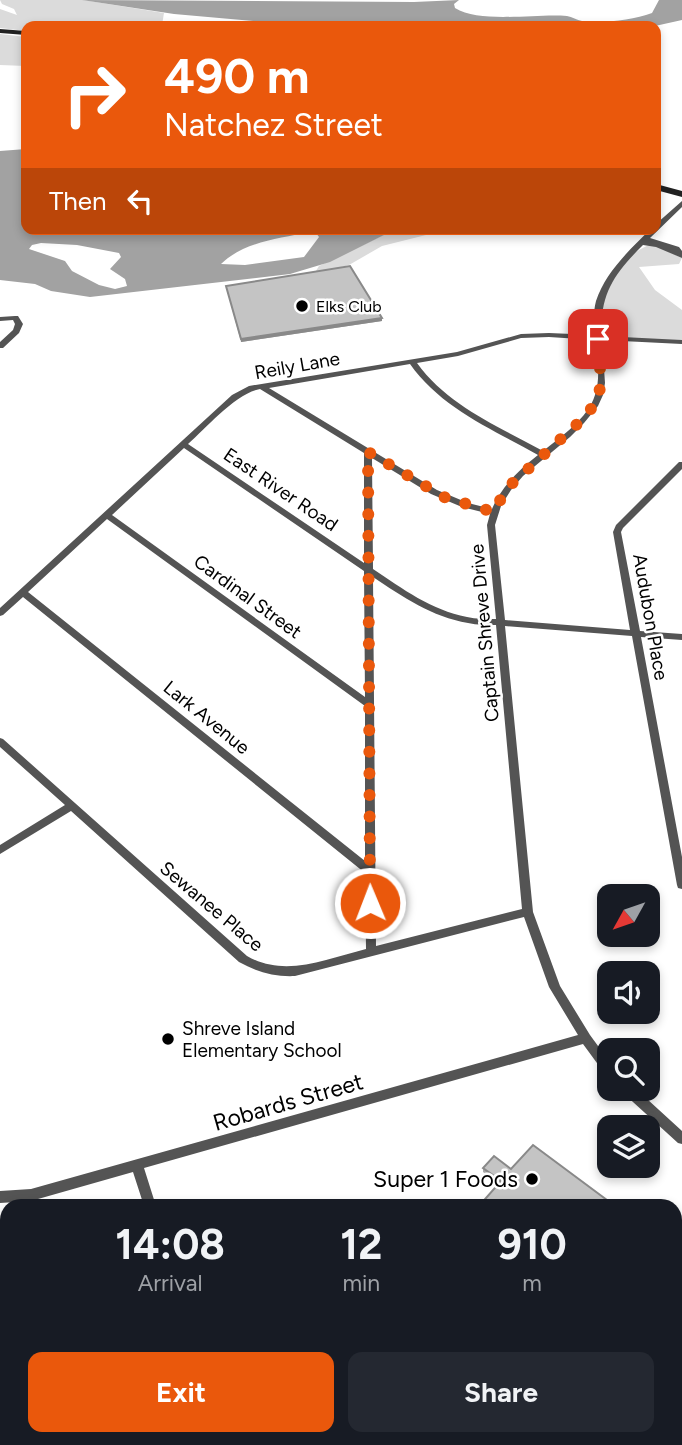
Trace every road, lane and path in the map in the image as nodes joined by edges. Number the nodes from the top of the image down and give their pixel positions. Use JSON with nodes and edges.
{"nodes":[{"id":1,"x":0,"y":31,"type":"edge"},
{"id":2,"x":21,"y":33,"type":"edge"},
{"id":3,"x":661,"y":188,"type":"edge"},
{"id":4,"x":682,"y":194,"type":"edge"},
{"id":5,"x":682,"y":204,"type":"edge"},
{"id":6,"x":661,"y":226,"type":"edge"},
{"id":7,"x":652,"y":235,"type":"edge"},
{"id":8,"x":646,"y":241,"type":"junction"},
{"id":9,"x":682,"y":255,"type":"edge"},
{"id":10,"x":0,"y":319,"type":"edge"},
{"id":11,"x":598,"y":339,"type":"junction"},
{"id":12,"x":4,"y":340,"type":"edge"},
{"id":13,"x":682,"y":342,"type":"edge"},
{"id":14,"x":0,"y":346,"type":"edge"},
{"id":15,"x":412,"y":362,"type":"junction"},
{"id":16,"x":261,"y":386,"type":"junction"},
{"id":17,"x":184,"y":445,"type":"junction"},
{"id":18,"x":368,"y":452,"type":"junction"},
{"id":19,"x":543,"y":454,"type":"junction"},
{"id":20,"x":682,"y":464,"type":"edge"},
{"id":21,"x":494,"y":512,"type":"junction"},
{"id":22,"x":107,"y":515,"type":"junction"},
{"id":23,"x":367,"y":567,"type":"junction"},
{"id":24,"x":23,"y":592,"type":"junction"},
{"id":25,"x":0,"y":613,"type":"edge"},
{"id":26,"x":501,"y":624,"type":"junction"},
{"id":27,"x":636,"y":634,"type":"junction"},
{"id":28,"x":682,"y":637,"type":"edge"},
{"id":29,"x":368,"y":704,"type":"junction"},
{"id":30,"x":0,"y":741,"type":"edge"},
{"id":31,"x":72,"y":805,"type":"junction"},
{"id":32,"x":0,"y":850,"type":"edge"},
{"id":33,"x":369,"y":870,"type":"junction"},
{"id":34,"x":682,"y":885,"type":"edge"},
{"id":35,"x":528,"y":912,"type":"junction"},
{"id":36,"x":371,"y":952,"type":"junction"},
{"id":37,"x":586,"y":1038,"type":"junction"},
{"id":38,"x":597,"y":1053,"type":"edge"},
{"id":39,"x":640,"y":1101,"type":"edge"},
{"id":40,"x":682,"y":1139,"type":"edge"},
{"id":41,"x":137,"y":1166,"type":"junction"},
{"id":42,"x":0,"y":1197,"type":"edge"},
{"id":43,"x":148,"y":1199,"type":"edge"}],
"edges":[{"from":1,"to":2,"type":"street"},
{"from":3,"to":4,"type":"street"},
{"from":5,"to":6,"type":"street"},
{"from":7,"to":8,"type":"street"},
{"from":8,"to":9,"type":"street"},
{"from":8,"to":11,"type":"street"},
{"from":10,"to":12,"type":"street"},
{"from":11,"to":13,"type":"street","name":"Reily Lane"},
{"from":11,"to":15,"type":"street","name":"Reily Lane"},
{"from":11,"to":19,"type":"street"},
{"from":12,"to":14,"type":"street"},
{"from":15,"to":16,"type":"street","name":"Reily Lane"},
{"from":15,"to":19,"type":"street"},
{"from":16,"to":17,"type":"street","name":"Reily Lane"},
{"from":16,"to":18,"type":"street"},
{"from":17,"to":22,"type":"street","name":"Reily Lane"},
{"from":17,"to":23,"type":"street","name":"East River Road"},
{"from":18,"to":21,"type":"street"},
{"from":18,"to":23,"type":"street"},
{"from":19,"to":21,"type":"street"},
{"from":20,"to":27,"type":"street","name":"Audubon Place"},
{"from":21,"to":26,"type":"street","name":"Captain Shreve Drive"},
{"from":22,"to":24,"type":"street","name":"Reily Lane"},
{"from":22,"to":29,"type":"street","name":"Cardinal Street"},
{"from":23,"to":26,"type":"street","name":"East River Road"},
{"from":23,"to":29,"type":"street"},
{"from":24,"to":25,"type":"street","name":"Reily Lane"},
{"from":24,"to":33,"type":"street","name":"Lark Avenue"},
{"from":26,"to":27,"type":"street","name":"East River Road"},
{"from":26,"to":35,"type":"street","name":"Captain Shreve Drive"},
{"from":27,"to":28,"type":"street","name":"East River Road"},
{"from":27,"to":34,"type":"street","name":"Audubon Place"},
{"from":29,"to":33,"type":"street"},
{"from":30,"to":31,"type":"street","name":"Sewanee Place"},
{"from":31,"to":32,"type":"street"},
{"from":31,"to":36,"type":"street","name":"Sewanee Place"},
{"from":33,"to":36,"type":"street"},
{"from":35,"to":36,"type":"street","name":"Sewanee Place"},
{"from":35,"to":37,"type":"street","name":"Captain Shreve Drive"},
{"from":37,"to":38,"type":"street","name":"Captain Shreve Drive"},
{"from":37,"to":41,"type":"street","name":"Robards Street"},
{"from":39,"to":40,"type":"street"},
{"from":41,"to":42,"type":"street","name":"Robards Street"},
{"from":41,"to":43,"type":"street"}]}
